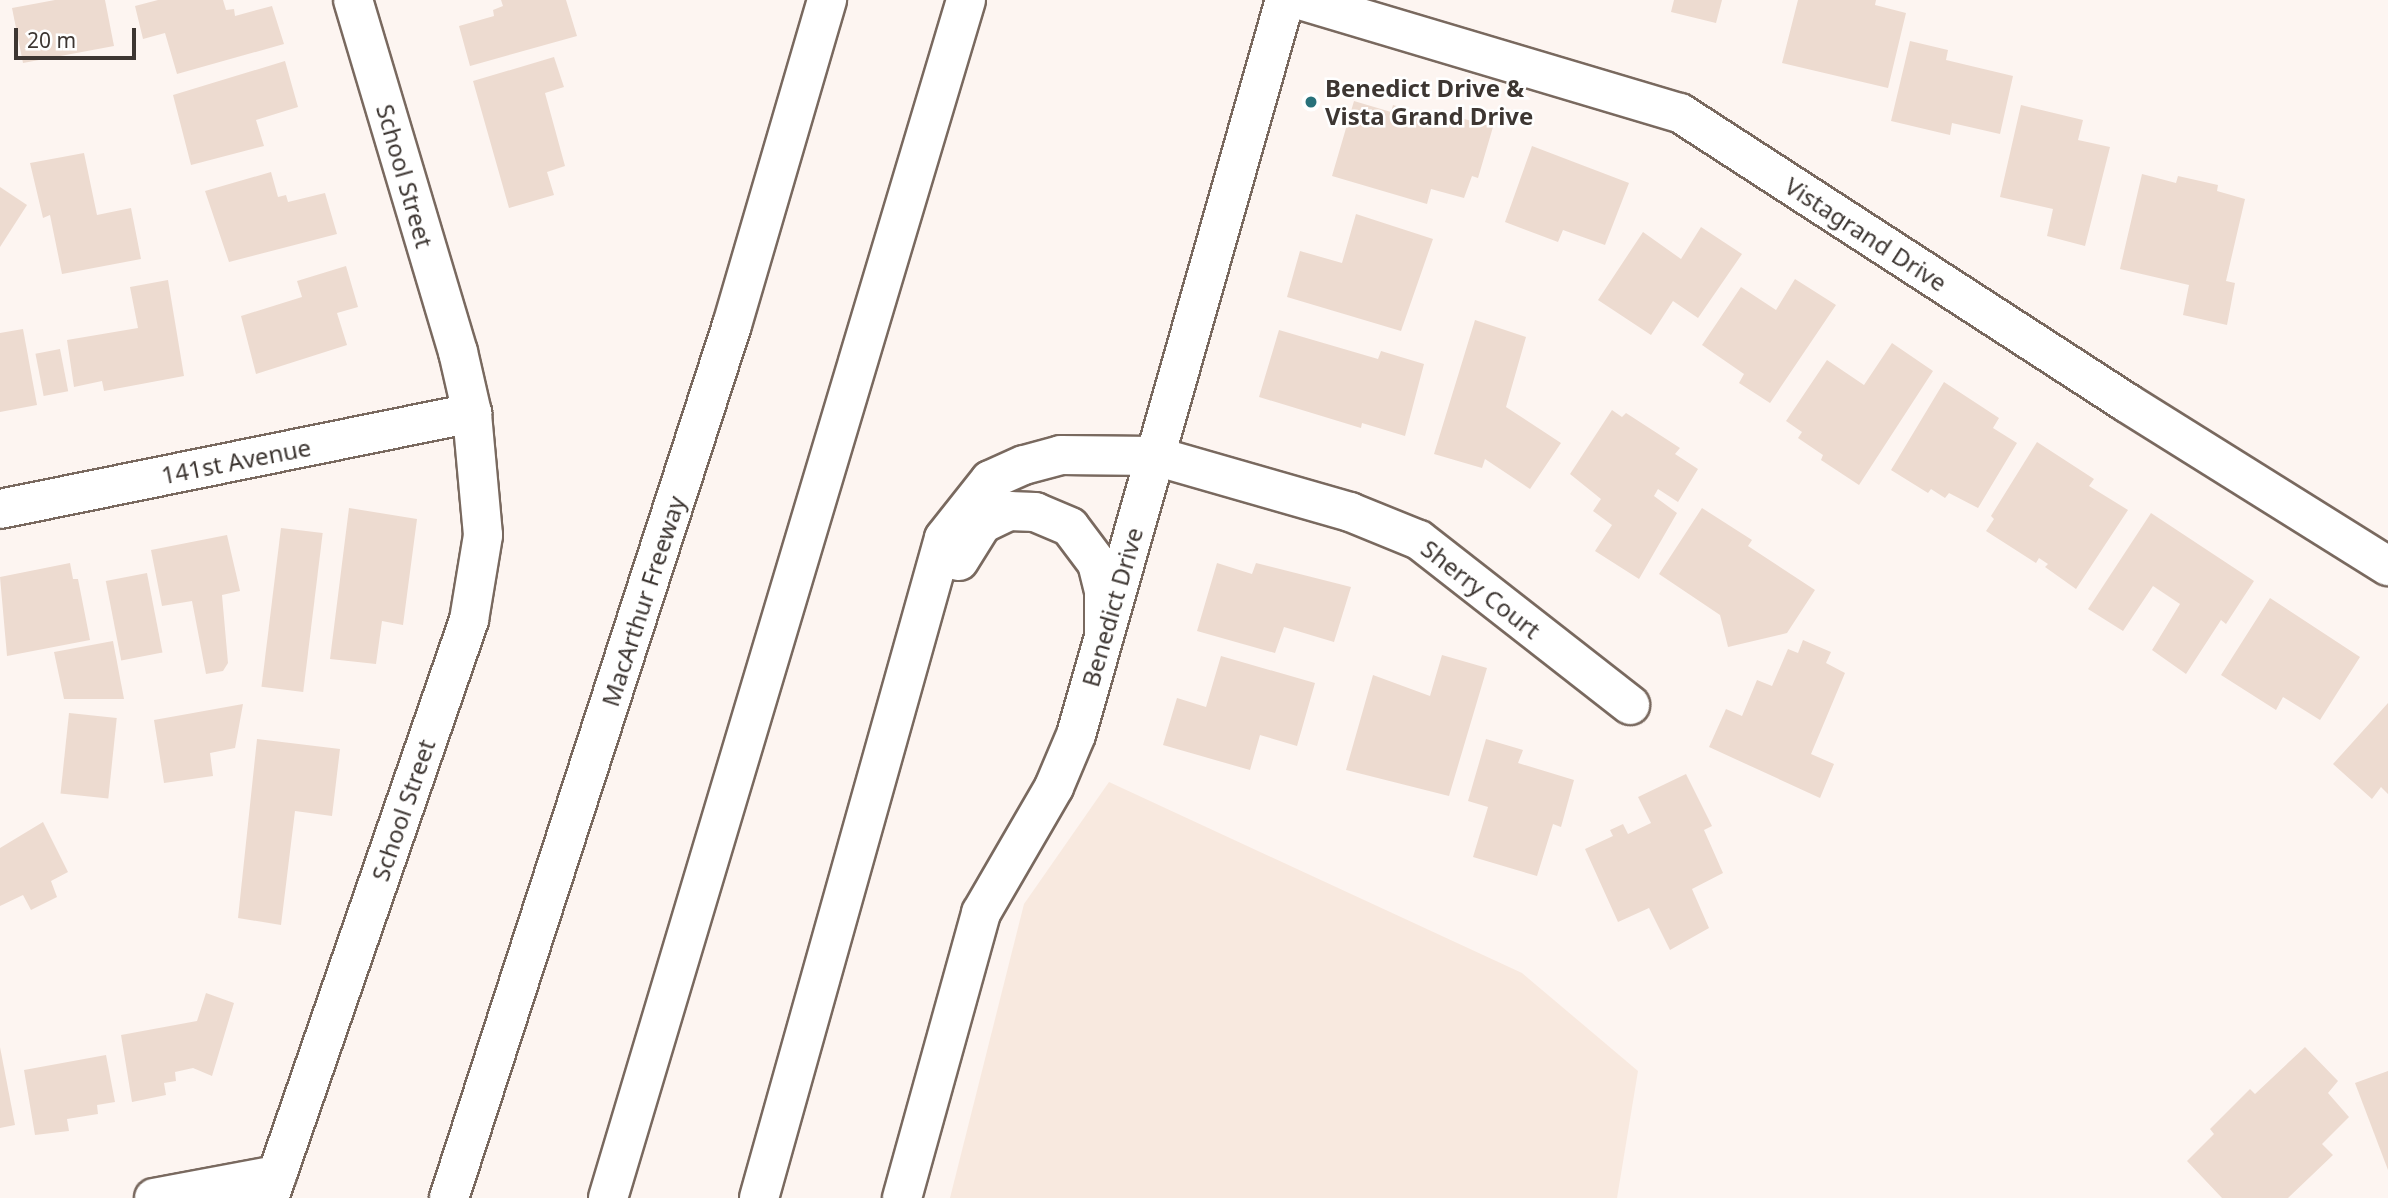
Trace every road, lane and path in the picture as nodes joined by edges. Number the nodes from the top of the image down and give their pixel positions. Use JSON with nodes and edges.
{"nodes":[{"id":1,"x":353,"y":0,"type":"edge"},
{"id":2,"x":827,"y":0,"type":"edge"},
{"id":3,"x":966,"y":0,"type":"edge"},
{"id":4,"x":1285,"y":0,"type":"edge"},
{"id":5,"x":1300,"y":0,"type":"edge"},
{"id":6,"x":472,"y":413,"type":"junction"},
{"id":7,"x":1155,"y":456,"type":"junction"},
{"id":8,"x":0,"y":509,"type":"edge"},
{"id":9,"x":2388,"y":566,"type":"edge"},
{"id":10,"x":1104,"y":636,"type":"junction"},
{"id":11,"x":1630,"y":705,"type":"dead end"},
{"id":12,"x":884,"y":760,"type":"junction"},
{"id":13,"x":273,"y":1186,"type":"edge"},
{"id":14,"x":154,"y":1198,"type":"edge"},
{"id":15,"x":449,"y":1198,"type":"edge"},
{"id":16,"x":608,"y":1198,"type":"edge"},
{"id":17,"x":759,"y":1198,"type":"edge"},
{"id":18,"x":902,"y":1198,"type":"edge"}],
"edges":[{"from":1,"to":6,"type":"main road","name":"School Street"},
{"from":2,"to":15,"type":"main road","name":"MacArthur Freeway"},
{"from":3,"to":16,"type":"main road"},
{"from":4,"to":7,"type":"main road","name":"Benedict Drive"},
{"from":5,"to":9,"type":"main road","name":"Vistagrand Drive"},
{"from":6,"to":8,"type":"main road","name":"141st Avenue"},
{"from":6,"to":13,"type":"main road","name":"School Street"},
{"from":7,"to":10,"type":"main road","name":"Benedict Drive"},
{"from":7,"to":11,"type":"main road","name":"Sherry Court"},
{"from":7,"to":12,"type":"main road","name":"Sherry Court"},
{"from":10,"to":12,"type":"main road"},
{"from":10,"to":18,"type":"main road","name":"Benedict Drive"},
{"from":12,"to":17,"type":"main road"},
{"from":13,"to":14,"type":"main road"}]}
